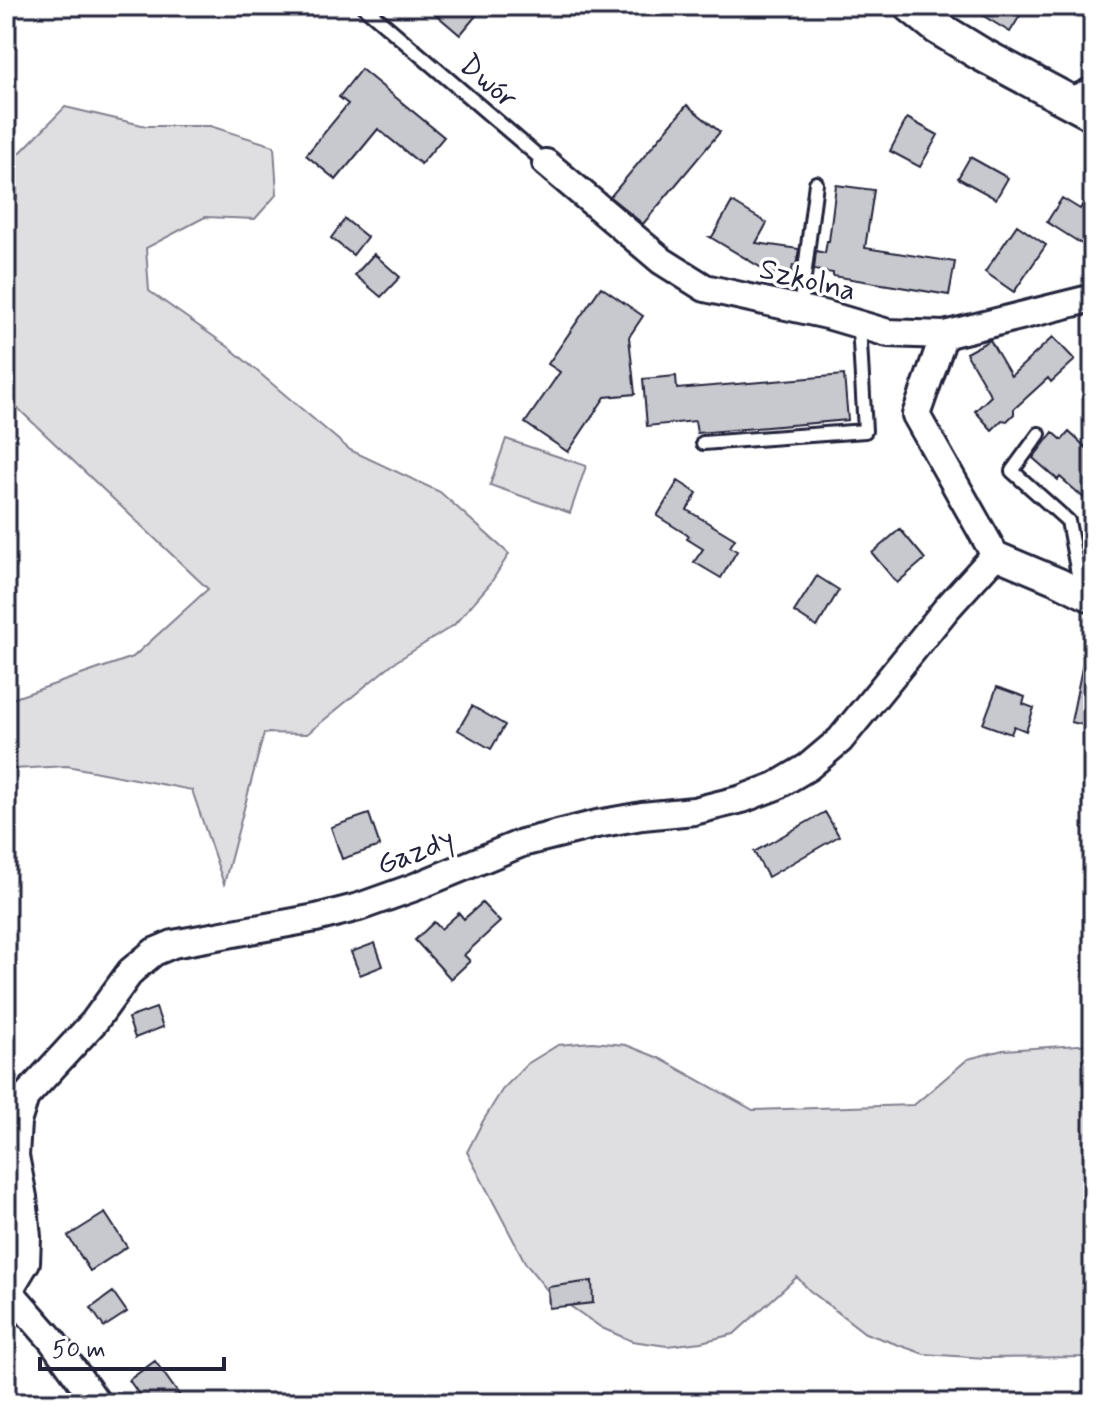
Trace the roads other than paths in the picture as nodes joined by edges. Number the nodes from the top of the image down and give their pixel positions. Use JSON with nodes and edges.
{"nodes":[{"id":1,"x":363,"y":6,"type":"edge"},
{"id":2,"x":911,"y":6,"type":"edge"},
{"id":3,"x":1085,"y":102,"type":"edge"},
{"id":4,"x":546,"y":163,"type":"joint"},
{"id":5,"x":816,"y":183,"type":"dead end"},
{"id":6,"x":1093,"y":298,"type":"edge"},
{"id":7,"x":800,"y":309,"type":"junction"},
{"id":8,"x":859,"y":324,"type":"junction"},
{"id":9,"x":944,"y":335,"type":"junction"},
{"id":10,"x":1039,"y":434,"type":"dead end"},
{"id":11,"x":703,"y":443,"type":"dead end"},
{"id":12,"x":995,"y":555,"type":"junction"},
{"id":13,"x":1087,"y":596,"type":"edge"},
{"id":14,"x":7,"y":1293,"type":"edge"},
{"id":15,"x":97,"y":1403,"type":"edge"}],
"edges":[{"from":1,"to":4,"type":"lane","name":"Dwór"},
{"from":2,"to":3,"type":"street"},
{"from":4,"to":7,"type":"street","name":"Szkolna"},
{"from":5,"to":7,"type":"lane"},
{"from":6,"to":9,"type":"street","name":"Szkolna"},
{"from":7,"to":8,"type":"street","name":"Szkolna"},
{"from":8,"to":9,"type":"street","name":"Szkolna"},
{"from":8,"to":11,"type":"lane"},
{"from":9,"to":12,"type":"street"},
{"from":10,"to":13,"type":"lane"},
{"from":12,"to":13,"type":"street"},
{"from":12,"to":14,"type":"street","name":"Gazdy"},
{"from":14,"to":15,"type":"street"}]}
